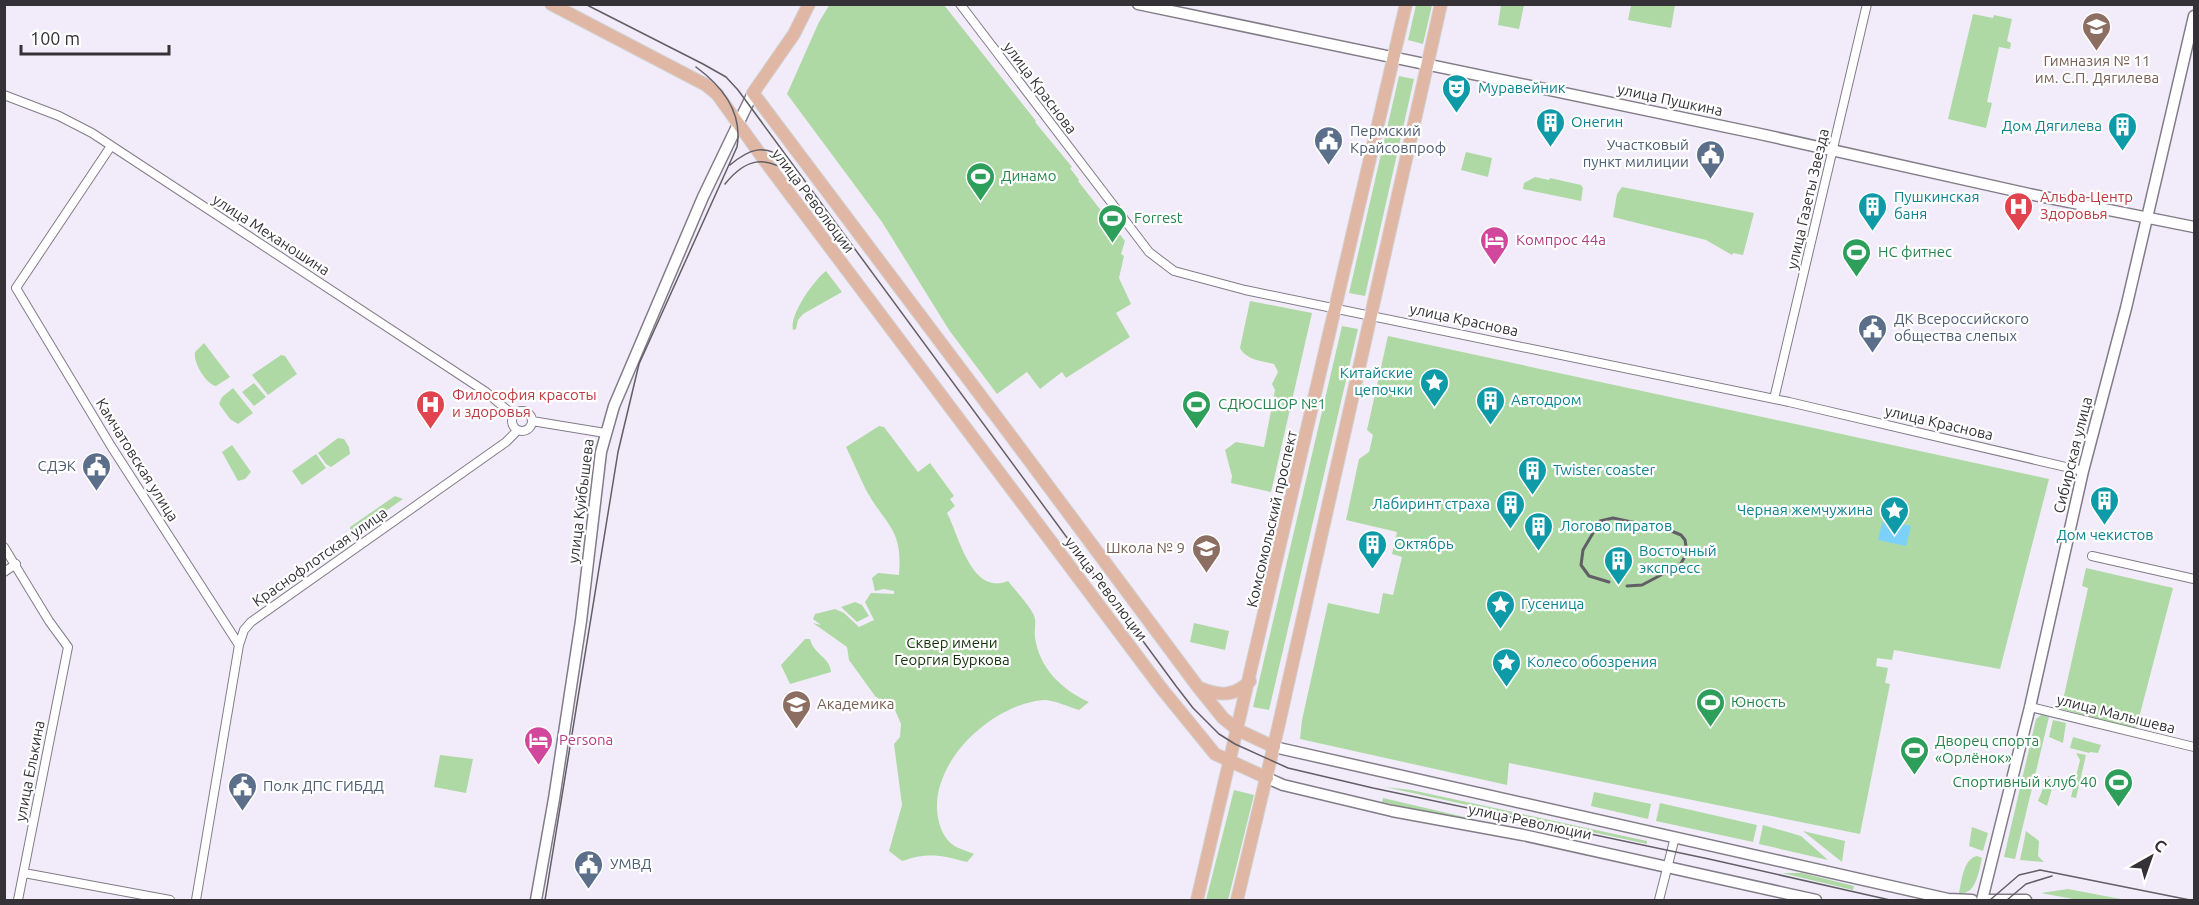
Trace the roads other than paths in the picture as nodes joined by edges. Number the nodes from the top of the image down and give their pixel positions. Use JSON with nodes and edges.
{"nodes":[{"id":1,"x":551,"y":4,"type":"edge"},
{"id":2,"x":808,"y":4,"type":"edge"},
{"id":3,"x":960,"y":4,"type":"edge"},
{"id":4,"x":1138,"y":4,"type":"edge"},
{"id":5,"x":1406,"y":4,"type":"edge"},
{"id":6,"x":1441,"y":4,"type":"edge"},
{"id":7,"x":1867,"y":4,"type":"edge"},
{"id":8,"x":2194,"y":16,"type":"edge"},
{"id":9,"x":1393,"y":57,"type":"junction"},
{"id":10,"x":1428,"y":65,"type":"junction"},
{"id":11,"x":753,"y":93,"type":"junction"},
{"id":12,"x":4,"y":95,"type":"edge"},
{"id":13,"x":737,"y":122,"type":"junction"},
{"id":14,"x":111,"y":146,"type":"junction"},
{"id":15,"x":1833,"y":150,"type":"junction"},
{"id":16,"x":2147,"y":218,"type":"junction"},
{"id":17,"x":2194,"y":227,"type":"edge"},
{"id":18,"x":1336,"y":307,"type":"junction"},
{"id":19,"x":1371,"y":314,"type":"junction"},
{"id":20,"x":1774,"y":399,"type":"junction"},
{"id":21,"x":513,"y":415,"type":"junction"},
{"id":22,"x":532,"y":421,"type":"junction"},
{"id":23,"x":517,"y":430,"type":"junction"},
{"id":24,"x":605,"y":433,"type":"junction"},
{"id":25,"x":2083,"y":471,"type":"junction"},
{"id":26,"x":4,"y":547,"type":"edge"},
{"id":27,"x":2092,"y":555,"type":"dead end"},
{"id":28,"x":16,"y":564,"type":"junction"},
{"id":29,"x":4,"y":572,"type":"edge"},
{"id":30,"x":2194,"y":579,"type":"edge"},
{"id":31,"x":239,"y":645,"type":"junction"},
{"id":32,"x":1250,"y":681,"type":"junction"},
{"id":33,"x":1198,"y":687,"type":"junction"},
{"id":34,"x":2030,"y":706,"type":"junction"},
{"id":35,"x":1238,"y":730,"type":"junction"},
{"id":36,"x":1274,"y":747,"type":"junction"},
{"id":37,"x":2194,"y":747,"type":"edge"},
{"id":38,"x":1231,"y":761,"type":"junction"},
{"id":39,"x":1267,"y":778,"type":"junction"},
{"id":40,"x":1675,"y":837,"type":"junction"},
{"id":41,"x":1667,"y":867,"type":"junction"},
{"id":42,"x":24,"y":873,"type":"junction"},
{"id":43,"x":18,"y":900,"type":"edge"},
{"id":44,"x":170,"y":900,"type":"edge"},
{"id":45,"x":196,"y":900,"type":"edge"},
{"id":46,"x":536,"y":900,"type":"edge"},
{"id":47,"x":1197,"y":900,"type":"edge"},
{"id":48,"x":1237,"y":900,"type":"edge"},
{"id":49,"x":1659,"y":900,"type":"edge"},
{"id":50,"x":1816,"y":900,"type":"edge"},
{"id":51,"x":1972,"y":900,"type":"edge"},
{"id":52,"x":1982,"y":900,"type":"edge"},
{"id":53,"x":1989,"y":900,"type":"edge"},
{"id":54,"x":2026,"y":900,"type":"edge"}],
"edges":[{"from":1,"to":13,"type":"main road","name":"улица Революции"},
{"from":2,"to":11,"type":"main road","name":"улица Куйбышева"},
{"from":3,"to":18,"type":"street","name":"улица Краснова"},
{"from":4,"to":9,"type":"main road","name":"улица Пушкина"},
{"from":5,"to":9,"type":"main road","name":"Комсомольский проспект"},
{"from":6,"to":10,"type":"main road"},
{"from":7,"to":15,"type":"street","name":"улица Газеты Звезда"},
{"from":8,"to":16,"type":"main road","name":"Сибирская улица"},
{"from":9,"to":10,"type":"main road","name":"улица Пушкина"},
{"from":9,"to":18,"type":"main road","name":"Комсомольский проспект"},
{"from":10,"to":15,"type":"main road","name":"улица Пушкина"},
{"from":10,"to":19,"type":"main road"},
{"from":11,"to":13,"type":"main road","name":"улица Куйбышева"},
{"from":11,"to":33,"type":"main road","name":"улица Революции"},
{"from":12,"to":14,"type":"street","name":"улица Механошина"},
{"from":13,"to":24,"type":"main road","name":"улица Куйбышева"},
{"from":13,"to":38,"type":"main road","name":"улица Революции"},
{"from":14,"to":21,"type":"street","name":"улица Механошина"},
{"from":14,"to":31,"type":"street","name":"Камчатовская улица"},
{"from":15,"to":16,"type":"main road","name":"улица Пушкина"},
{"from":15,"to":20,"type":"street","name":"улица Газеты Звезда"},
{"from":16,"to":17,"type":"main road","name":"улица Пушкина"},
{"from":16,"to":25,"type":"main road","name":"Сибирская улица"},
{"from":18,"to":19,"type":"street","name":"улица Краснова"},
{"from":18,"to":32,"type":"main road","name":"Комсомольский проспект"},
{"from":19,"to":20,"type":"street","name":"улица Краснова"},
{"from":19,"to":36,"type":"main road"},
{"from":20,"to":25,"type":"street","name":"улица Краснова"},
{"from":21,"to":22,"type":"street","name":"улица Механошина"},
{"from":21,"to":23,"type":"street"},
{"from":22,"to":23,"type":"street"},
{"from":22,"to":24,"type":"street","name":"улица Механошина"},
{"from":23,"to":31,"type":"street","name":"Краснофлотская улица"},
{"from":24,"to":46,"type":"main road","name":"улица Куйбышева"},
{"from":25,"to":34,"type":"main road","name":"Сибирская улица"},
{"from":26,"to":28,"type":"street"},
{"from":27,"to":30,"type":"street"},
{"from":28,"to":29,"type":"street"},
{"from":28,"to":42,"type":"street","name":"улица Елькина"},
{"from":31,"to":45,"type":"street","name":"Краснофлотская улица"},
{"from":32,"to":33,"type":"main road"},
{"from":32,"to":35,"type":"main road","name":"Комсомольский проспект"},
{"from":33,"to":35,"type":"main road","name":"улица Революции"},
{"from":34,"to":37,"type":"street","name":"улица Малышева"},
{"from":34,"to":52,"type":"main road","name":"Сибирская улица"},
{"from":35,"to":36,"type":"main road","name":"улица Революции"},
{"from":35,"to":38,"type":"main road","name":"Комсомольский проспект"},
{"from":36,"to":39,"type":"main road"},
{"from":36,"to":40,"type":"main road","name":"улица Революции"},
{"from":38,"to":39,"type":"main road","name":"улица Революции"},
{"from":38,"to":47,"type":"main road","name":"Комсомольский проспект"},
{"from":39,"to":41,"type":"main road","name":"улица Революции"},
{"from":39,"to":48,"type":"main road"},
{"from":40,"to":41,"type":"street"},
{"from":40,"to":51,"type":"main road","name":"улица Революции"},
{"from":41,"to":49,"type":"street"},
{"from":41,"to":50,"type":"main road","name":"улица Революции"},
{"from":42,"to":43,"type":"street","name":"улица Елькина"},
{"from":42,"to":44,"type":"street"},
{"from":53,"to":54,"type":"main road"}]}
